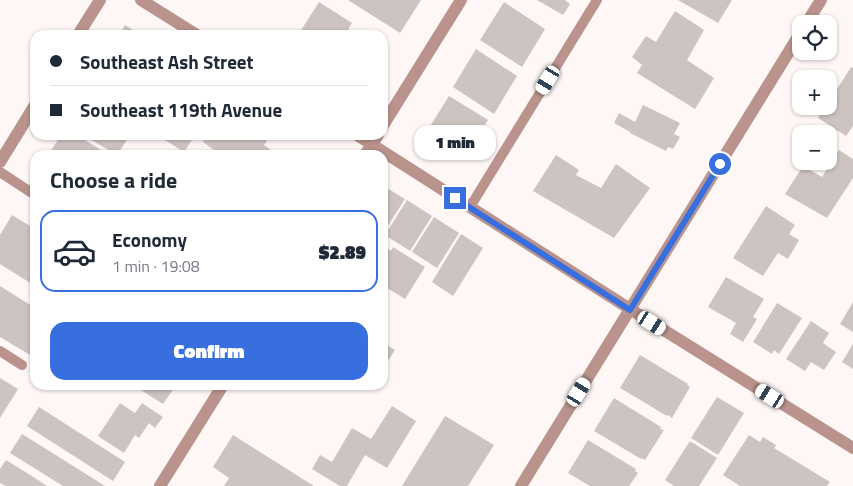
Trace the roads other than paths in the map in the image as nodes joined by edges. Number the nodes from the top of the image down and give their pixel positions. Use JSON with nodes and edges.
{"nodes":[{"id":1,"x":100,"y":0,"type":"edge"},
{"id":2,"x":142,"y":0,"type":"edge"},
{"id":3,"x":461,"y":0,"type":"edge"},
{"id":4,"x":597,"y":0,"type":"edge"},
{"id":5,"x":821,"y":0,"type":"edge"},
{"id":6,"x":812,"y":15,"type":"edge"},
{"id":7,"x":81,"y":30,"type":"edge"},
{"id":8,"x":189,"y":30,"type":"edge"},
{"id":9,"x":792,"y":47,"type":"edge"},
{"id":10,"x":30,"y":113,"type":"edge"},
{"id":11,"x":388,"y":117,"type":"edge"},
{"id":12,"x":388,"y":156,"type":"edge"},
{"id":13,"x":0,"y":162,"type":"edge"},
{"id":14,"x":0,"y":172,"type":"edge"},
{"id":15,"x":30,"y":192,"type":"edge"},
{"id":16,"x":470,"y":207,"type":"junction"},
{"id":17,"x":630,"y":310,"type":"junction"},
{"id":18,"x":0,"y":351,"type":"edge"},
{"id":19,"x":22,"y":365,"type":"dead end"},
{"id":20,"x":220,"y":390,"type":"edge"},
{"id":21,"x":853,"y":448,"type":"edge"},
{"id":22,"x":160,"y":486,"type":"edge"},
{"id":23,"x":521,"y":486,"type":"edge"}],
"edges":[{"from":1,"to":7,"type":"street"},
{"from":2,"to":8,"type":"street"},
{"from":3,"to":11,"type":"street"},
{"from":4,"to":16,"type":"lane"},
{"from":5,"to":6,"type":"street"},
{"from":9,"to":17,"type":"street"},
{"from":10,"to":13,"type":"street"},
{"from":12,"to":16,"type":"street"},
{"from":14,"to":15,"type":"lane"},
{"from":16,"to":17,"type":"street"},
{"from":17,"to":21,"type":"street"},
{"from":17,"to":23,"type":"street"},
{"from":18,"to":19,"type":"lane"},
{"from":20,"to":22,"type":"street"}]}
